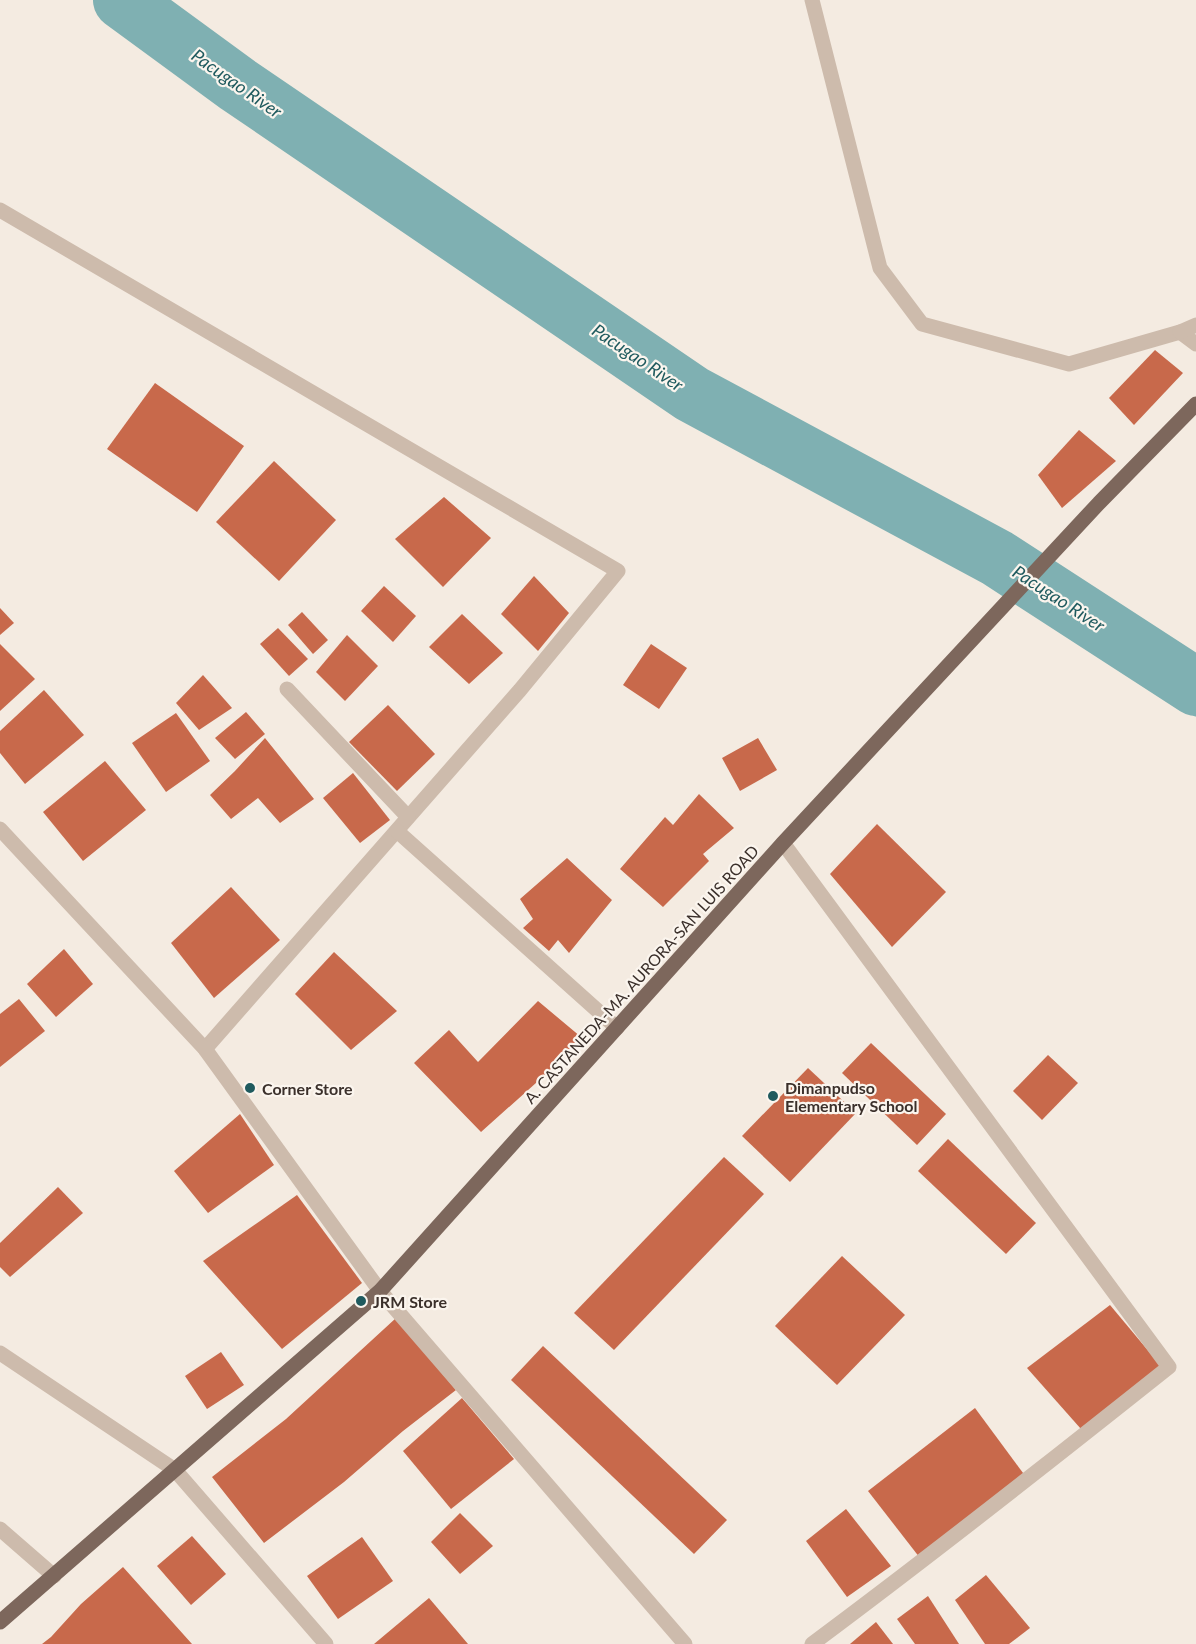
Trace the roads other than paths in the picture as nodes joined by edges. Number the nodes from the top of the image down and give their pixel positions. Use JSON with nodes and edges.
{"nodes":[{"id":1,"x":812,"y":0,"type":"edge"},
{"id":2,"x":0,"y":210,"type":"edge"},
{"id":3,"x":1196,"y":325,"type":"edge"},
{"id":4,"x":1180,"y":332,"type":"junction"},
{"id":5,"x":1196,"y":344,"type":"edge"},
{"id":6,"x":1196,"y":404,"type":"edge"},
{"id":7,"x":287,"y":689,"type":"dead end"},
{"id":8,"x":408,"y":817,"type":"junction"},
{"id":9,"x":0,"y":829,"type":"edge"},
{"id":10,"x":397,"y":831,"type":"junction"},
{"id":11,"x":783,"y":843,"type":"junction"},
{"id":12,"x":617,"y":1028,"type":"junction"},
{"id":13,"x":205,"y":1049,"type":"junction"},
{"id":14,"x":380,"y":1291,"type":"junction"},
{"id":15,"x":0,"y":1353,"type":"edge"},
{"id":16,"x":175,"y":1470,"type":"junction"},
{"id":17,"x":0,"y":1529,"type":"edge"},
{"id":18,"x":54,"y":1576,"type":"junction"},
{"id":19,"x":0,"y":1622,"type":"edge"},
{"id":20,"x":326,"y":1644,"type":"edge"},
{"id":21,"x":685,"y":1644,"type":"edge"},
{"id":22,"x":812,"y":1644,"type":"edge"}],
"edges":[{"from":1,"to":4,"type":"street"},
{"from":2,"to":8,"type":"street"},
{"from":3,"to":4,"type":"street"},
{"from":4,"to":5,"type":"street"},
{"from":6,"to":11,"type":"main road","name":"A. CASTANEDA-MA. AURORA-SAN LUIS ROAD"},
{"from":7,"to":8,"type":"street"},
{"from":8,"to":10,"type":"street"},
{"from":9,"to":13,"type":"street"},
{"from":10,"to":12,"type":"street"},
{"from":10,"to":13,"type":"street"},
{"from":11,"to":12,"type":"main road","name":"A. CASTANEDA-MA. AURORA-SAN LUIS ROAD"},
{"from":11,"to":22,"type":"street"},
{"from":12,"to":14,"type":"main road","name":"A. CASTANEDA-MA. AURORA-SAN LUIS ROAD"},
{"from":13,"to":14,"type":"street"},
{"from":14,"to":16,"type":"main road","name":"A. CASTANEDA-MA. AURORA-SAN LUIS ROAD"},
{"from":14,"to":21,"type":"street"},
{"from":15,"to":16,"type":"street"},
{"from":16,"to":18,"type":"main road","name":"A. CASTANEDA-MA. AURORA-SAN LUIS ROAD"},
{"from":16,"to":20,"type":"street"},
{"from":17,"to":18,"type":"street"},
{"from":18,"to":19,"type":"main road","name":"A. CASTANEDA-MA. AURORA-SAN LUIS ROAD"}]}
